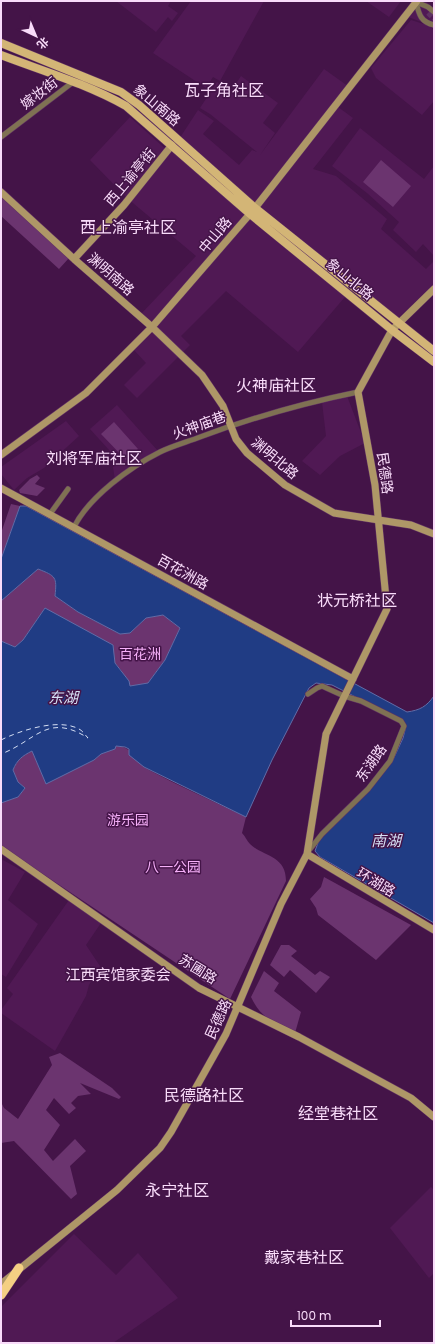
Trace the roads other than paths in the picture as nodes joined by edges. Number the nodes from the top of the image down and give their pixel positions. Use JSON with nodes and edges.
{"nodes":[{"id":1,"x":416,"y":2,"type":"edge"},
{"id":2,"x":434,"y":12,"type":"tunnel mouth"},
{"id":3,"x":434,"y":25,"type":"edge"},
{"id":4,"x":1,"y":43,"type":"edge"},
{"id":5,"x":1,"y":55,"type":"edge"},
{"id":6,"x":73,"y":82,"type":"junction"},
{"id":7,"x":1,"y":137,"type":"edge"},
{"id":8,"x":172,"y":145,"type":"junction"},
{"id":9,"x":1,"y":192,"type":"edge"},
{"id":10,"x":252,"y":211,"type":"junction"},
{"id":11,"x":74,"y":259,"type":"junction"},
{"id":12,"x":434,"y":289,"type":"edge"},
{"id":13,"x":398,"y":323,"type":"junction"},
{"id":14,"x":152,"y":327,"type":"junction"},
{"id":15,"x":392,"y":330,"type":"junction"},
{"id":16,"x":434,"y":351,"type":"edge"},
{"id":17,"x":434,"y":362,"type":"edge"},
{"id":18,"x":358,"y":392,"type":"junction"},
{"id":19,"x":232,"y":425,"type":"junction"},
{"id":20,"x":1,"y":455,"type":"edge"},
{"id":21,"x":1,"y":488,"type":"edge"},
{"id":22,"x":68,"y":489,"type":"dead end"},
{"id":23,"x":50,"y":514,"type":"junction"},
{"id":24,"x":377,"y":520,"type":"junction"},
{"id":25,"x":74,"y":527,"type":"junction"},
{"id":26,"x":434,"y":534,"type":"edge"},
{"id":27,"x":353,"y":679,"type":"junction"},
{"id":28,"x":308,"y":694,"type":"dead end"},
{"id":29,"x":344,"y":696,"type":"junction"},
{"id":30,"x":1,"y":849,"type":"edge"},
{"id":31,"x":307,"y":854,"type":"junction"},
{"id":32,"x":434,"y":930,"type":"edge"},
{"id":33,"x":239,"y":1006,"type":"junction"},
{"id":34,"x":434,"y":1117,"type":"edge"},
{"id":35,"x":20,"y":1268,"type":"junction"},
{"id":36,"x":1,"y":1284,"type":"edge"},
{"id":37,"x":1,"y":1295,"type":"edge"}],
"edges":[{"from":1,"to":2,"type":"street"},
{"from":1,"to":3,"type":"street"},
{"from":1,"to":10,"type":"main road","name":"中山路"},
{"from":4,"to":10,"type":"main road","name":"象山南路"},
{"from":5,"to":6,"type":"main road","name":"象山南路"},
{"from":6,"to":7,"type":"street","name":"嫁妆街"},
{"from":6,"to":8,"type":"main road","name":"象山南路"},
{"from":8,"to":10,"type":"main road","name":"象山南路"},
{"from":8,"to":11,"type":"main road","name":"西上谕亭街"},
{"from":9,"to":11,"type":"main road","name":"渊明南路"},
{"from":10,"to":13,"type":"main road","name":"象山北路"},
{"from":10,"to":14,"type":"main road","name":"中山路"},
{"from":10,"to":15,"type":"main road","name":"象山北路"},
{"from":11,"to":14,"type":"main road","name":"渊明南路"},
{"from":12,"to":13,"type":"main road"},
{"from":13,"to":15,"type":"main road"},
{"from":13,"to":16,"type":"main road","name":"象山北路"},
{"from":14,"to":19,"type":"main road","name":"渊明北路"},
{"from":14,"to":20,"type":"main road","name":"中山路"},
{"from":15,"to":17,"type":"main road","name":"象山北路"},
{"from":15,"to":18,"type":"main road"},
{"from":18,"to":19,"type":"street","name":"火神庙巷"},
{"from":18,"to":24,"type":"main road","name":"民德路"},
{"from":19,"to":24,"type":"main road","name":"渊明北路"},
{"from":19,"to":25,"type":"street","name":"火神庙巷"},
{"from":21,"to":23,"type":"main road","name":"百花洲路"},
{"from":22,"to":23,"type":"street"},
{"from":23,"to":25,"type":"main road","name":"百花洲路"},
{"from":24,"to":26,"type":"main road","name":"渊明北路"},
{"from":24,"to":27,"type":"main road","name":"民德路"},
{"from":25,"to":27,"type":"main road","name":"百花洲路"},
{"from":27,"to":29,"type":"main road","name":"民德路"},
{"from":28,"to":29,"type":"street","name":"东湖路"},
{"from":29,"to":31,"type":"main road","name":"民德路"},
{"from":29,"to":31,"type":"street","name":"东湖路"},
{"from":30,"to":33,"type":"main road","name":"苏圃路"},
{"from":31,"to":32,"type":"main road","name":"环湖路"},
{"from":31,"to":33,"type":"main road","name":"民德路"},
{"from":33,"to":34,"type":"main road","name":"苏圃路"},
{"from":33,"to":35,"type":"main road","name":"民德路"},
{"from":35,"to":36,"type":"main road","name":"民德路"},
{"from":35,"to":37,"type":"highway"}]}
